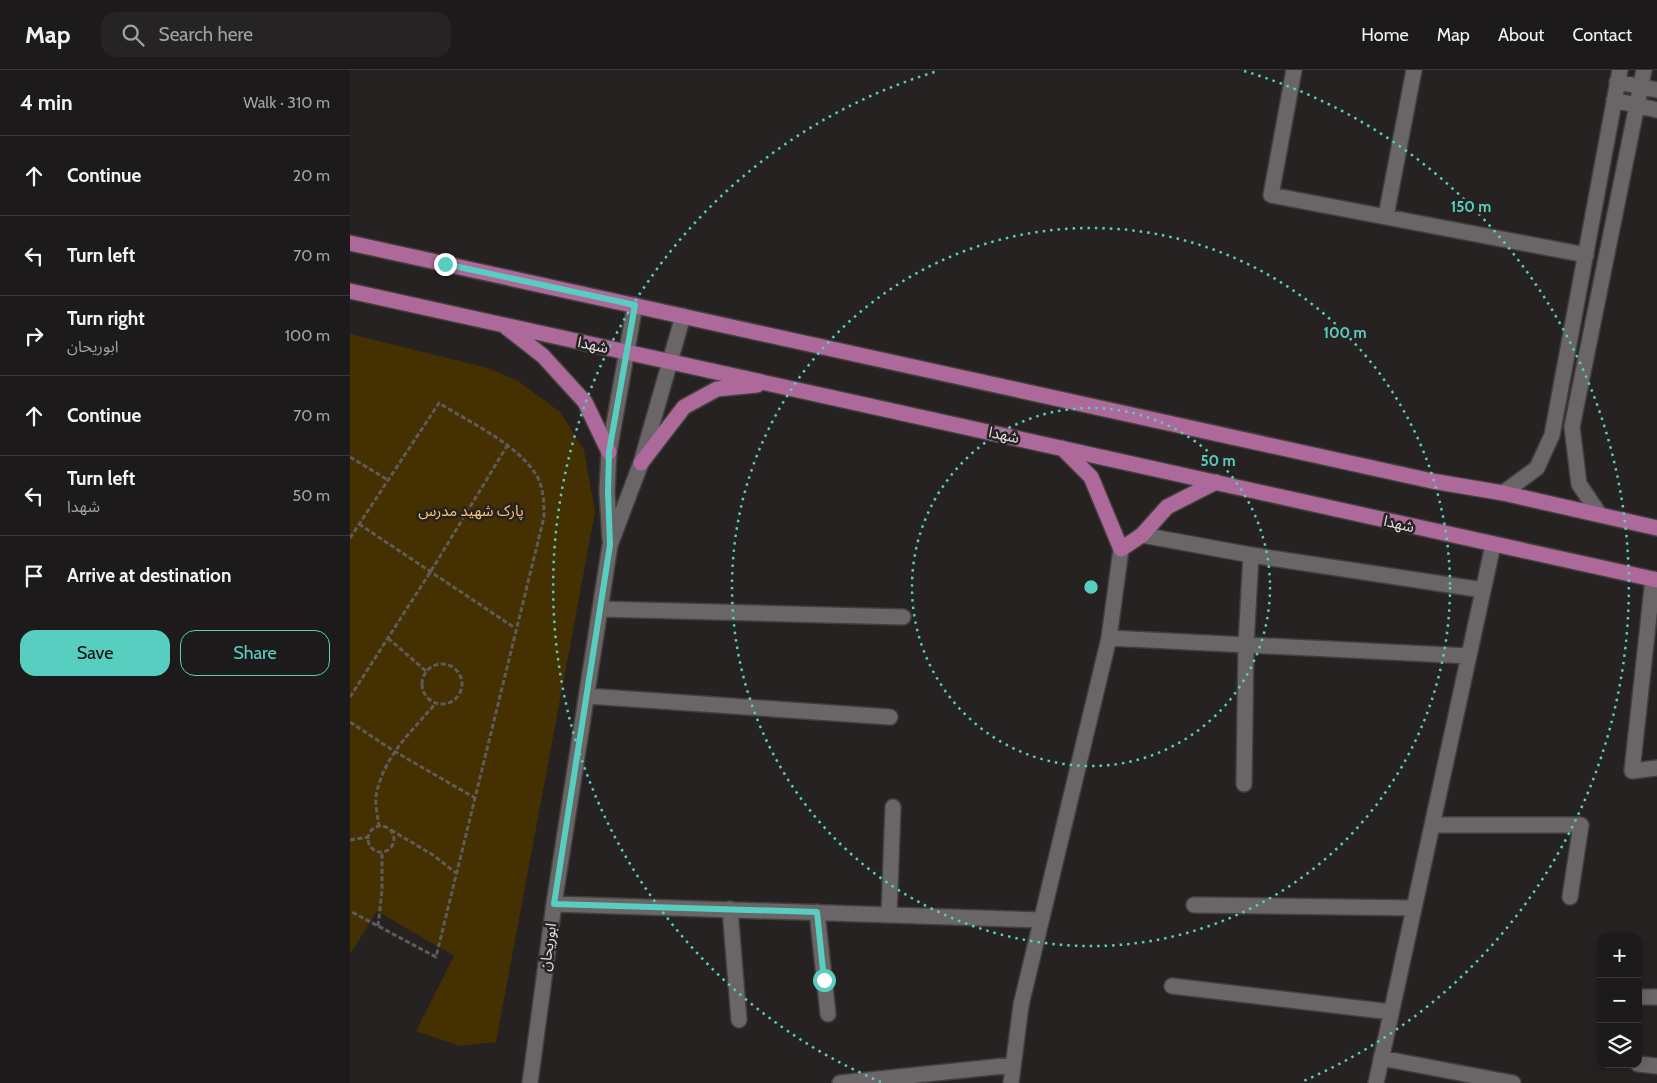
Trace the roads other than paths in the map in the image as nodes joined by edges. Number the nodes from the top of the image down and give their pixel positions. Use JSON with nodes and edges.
{"nodes":[{"id":1,"x":1294,"y":70,"type":"edge"},
{"id":2,"x":1414,"y":70,"type":"edge"},
{"id":3,"x":1644,"y":70,"type":"edge"},
{"id":4,"x":1619,"y":76,"type":"edge"},
{"id":5,"x":1641,"y":86,"type":"junction"},
{"id":6,"x":1657,"y":90,"type":"edge"},
{"id":7,"x":1614,"y":100,"type":"junction"},
{"id":8,"x":1637,"y":106,"type":"junction"},
{"id":9,"x":1657,"y":110,"type":"edge"},
{"id":10,"x":1386,"y":216,"type":"junction"},
{"id":11,"x":350,"y":243,"type":"edge"},
{"id":12,"x":1586,"y":255,"type":"junction"},
{"id":13,"x":1581,"y":279,"type":"junction"},
{"id":14,"x":1601,"y":282,"type":"junction"},
{"id":15,"x":350,"y":291,"type":"edge"},
{"id":16,"x":635,"y":305,"type":"junction"},
{"id":17,"x":683,"y":316,"type":"junction"},
{"id":18,"x":503,"y":325,"type":"junction"},
{"id":19,"x":628,"y":352,"type":"junction"},
{"id":20,"x":671,"y":362,"type":"junction"},
{"id":21,"x":771,"y":384,"type":"junction"},
{"id":22,"x":1062,"y":448,"type":"junction"},
{"id":23,"x":609,"y":452,"type":"junction"},
{"id":24,"x":641,"y":463,"type":"junction"},
{"id":25,"x":1216,"y":482,"type":"junction"},
{"id":26,"x":1503,"y":493,"type":"junction"},
{"id":27,"x":1600,"y":515,"type":"junction"},
{"id":28,"x":1657,"y":528,"type":"edge"},
{"id":29,"x":1142,"y":534,"type":"junction"},
{"id":30,"x":610,"y":545,"type":"junction"},
{"id":31,"x":1493,"y":545,"type":"junction"},
{"id":32,"x":1121,"y":549,"type":"junction"},
{"id":33,"x":1251,"y":555,"type":"junction"},
{"id":34,"x":1655,"y":579,"type":"edge"},
{"id":35,"x":1483,"y":590,"type":"junction"},
{"id":36,"x":600,"y":610,"type":"junction"},
{"id":37,"x":903,"y":616,"type":"dead end"},
{"id":38,"x":1108,"y":638,"type":"junction"},
{"id":39,"x":1246,"y":645,"type":"junction"},
{"id":40,"x":1469,"y":656,"type":"junction"},
{"id":41,"x":587,"y":696,"type":"junction"},
{"id":42,"x":890,"y":717,"type":"dead end"},
{"id":43,"x":1657,"y":768,"type":"edge"},
{"id":44,"x":1244,"y":784,"type":"dead end"},
{"id":45,"x":893,"y":807,"type":"dead end"},
{"id":46,"x":1432,"y":825,"type":"junction"},
{"id":47,"x":1570,"y":897,"type":"dead end"},
{"id":48,"x":554,"y":904,"type":"junction"},
{"id":49,"x":1194,"y":905,"type":"dead end"},
{"id":50,"x":1414,"y":908,"type":"junction"},
{"id":51,"x":730,"y":909,"type":"junction"},
{"id":52,"x":817,"y":912,"type":"junction"},
{"id":53,"x":889,"y":914,"type":"junction"},
{"id":54,"x":1041,"y":920,"type":"junction"},
{"id":55,"x":1172,"y":986,"type":"dead end"},
{"id":56,"x":1392,"y":1012,"type":"junction"},
{"id":57,"x":828,"y":1014,"type":"dead end"},
{"id":58,"x":739,"y":1020,"type":"dead end"},
{"id":59,"x":1381,"y":1058,"type":"junction"},
{"id":60,"x":1642,"y":1064,"type":"edge"},
{"id":61,"x":1013,"y":1065,"type":"junction"},
{"id":62,"x":1657,"y":1066,"type":"edge"},
{"id":63,"x":530,"y":1083,"type":"edge"},
{"id":64,"x":840,"y":1083,"type":"edge"},
{"id":65,"x":1011,"y":1083,"type":"edge"},
{"id":66,"x":1376,"y":1083,"type":"edge"},
{"id":67,"x":1513,"y":1083,"type":"edge"}],
"edges":[{"from":1,"to":10,"type":"street"},
{"from":2,"to":10,"type":"street"},
{"from":3,"to":5,"type":"street"},
{"from":4,"to":5,"type":"street"},
{"from":4,"to":7,"type":"street"},
{"from":5,"to":6,"type":"street"},
{"from":5,"to":8,"type":"street"},
{"from":7,"to":8,"type":"street"},
{"from":7,"to":12,"type":"street"},
{"from":8,"to":9,"type":"street"},
{"from":8,"to":14,"type":"street"},
{"from":10,"to":12,"type":"street"},
{"from":11,"to":16,"type":"main road"},
{"from":12,"to":13,"type":"street"},
{"from":13,"to":14,"type":"street"},
{"from":13,"to":26,"type":"street"},
{"from":14,"to":27,"type":"street"},
{"from":15,"to":18,"type":"main road","name":"شهدا"},
{"from":16,"to":17,"type":"main road"},
{"from":16,"to":19,"type":"street"},
{"from":17,"to":20,"type":"street"},
{"from":17,"to":26,"type":"main road"},
{"from":18,"to":19,"type":"main road","name":"شهدا"},
{"from":18,"to":23,"type":"main road"},
{"from":19,"to":20,"type":"main road","name":"شهدا"},
{"from":19,"to":23,"type":"street"},
{"from":20,"to":21,"type":"main road","name":"شهدا"},
{"from":20,"to":24,"type":"street"},
{"from":21,"to":22,"type":"main road","name":"شهدا"},
{"from":21,"to":24,"type":"main road"},
{"from":22,"to":25,"type":"main road","name":"شهدا"},
{"from":22,"to":32,"type":"main road"},
{"from":23,"to":30,"type":"street"},
{"from":24,"to":30,"type":"street"},
{"from":25,"to":29,"type":"main road"},
{"from":25,"to":31,"type":"main road","name":"شهدا"},
{"from":26,"to":27,"type":"main road"},
{"from":27,"to":28,"type":"main road"},
{"from":29,"to":32,"type":"main road"},
{"from":29,"to":33,"type":"street"},
{"from":30,"to":36,"type":"street","name":"ابوریحان"},
{"from":31,"to":34,"type":"main road","name":"شهدا"},
{"from":31,"to":35,"type":"street"},
{"from":32,"to":38,"type":"street"},
{"from":33,"to":35,"type":"street"},
{"from":33,"to":39,"type":"street"},
{"from":34,"to":43,"type":"street"},
{"from":35,"to":40,"type":"street"},
{"from":36,"to":37,"type":"street"},
{"from":36,"to":41,"type":"street","name":"ابوریحان"},
{"from":38,"to":39,"type":"street"},
{"from":38,"to":54,"type":"street"},
{"from":39,"to":40,"type":"street"},
{"from":39,"to":44,"type":"street"},
{"from":40,"to":46,"type":"street"},
{"from":41,"to":42,"type":"street"},
{"from":41,"to":48,"type":"street","name":"ابوریحان"},
{"from":45,"to":53,"type":"street"},
{"from":46,"to":47,"type":"street"},
{"from":46,"to":50,"type":"street"},
{"from":48,"to":51,"type":"street"},
{"from":48,"to":63,"type":"street","name":"ابوریحان"},
{"from":49,"to":50,"type":"street"},
{"from":50,"to":56,"type":"street"},
{"from":51,"to":52,"type":"street"},
{"from":51,"to":58,"type":"street"},
{"from":52,"to":53,"type":"street"},
{"from":52,"to":57,"type":"street"},
{"from":53,"to":54,"type":"street"},
{"from":54,"to":61,"type":"street"},
{"from":55,"to":56,"type":"street"},
{"from":56,"to":59,"type":"street"},
{"from":59,"to":66,"type":"street"},
{"from":59,"to":67,"type":"street"},
{"from":60,"to":62,"type":"street"},
{"from":61,"to":64,"type":"street"},
{"from":61,"to":65,"type":"street"}]}
